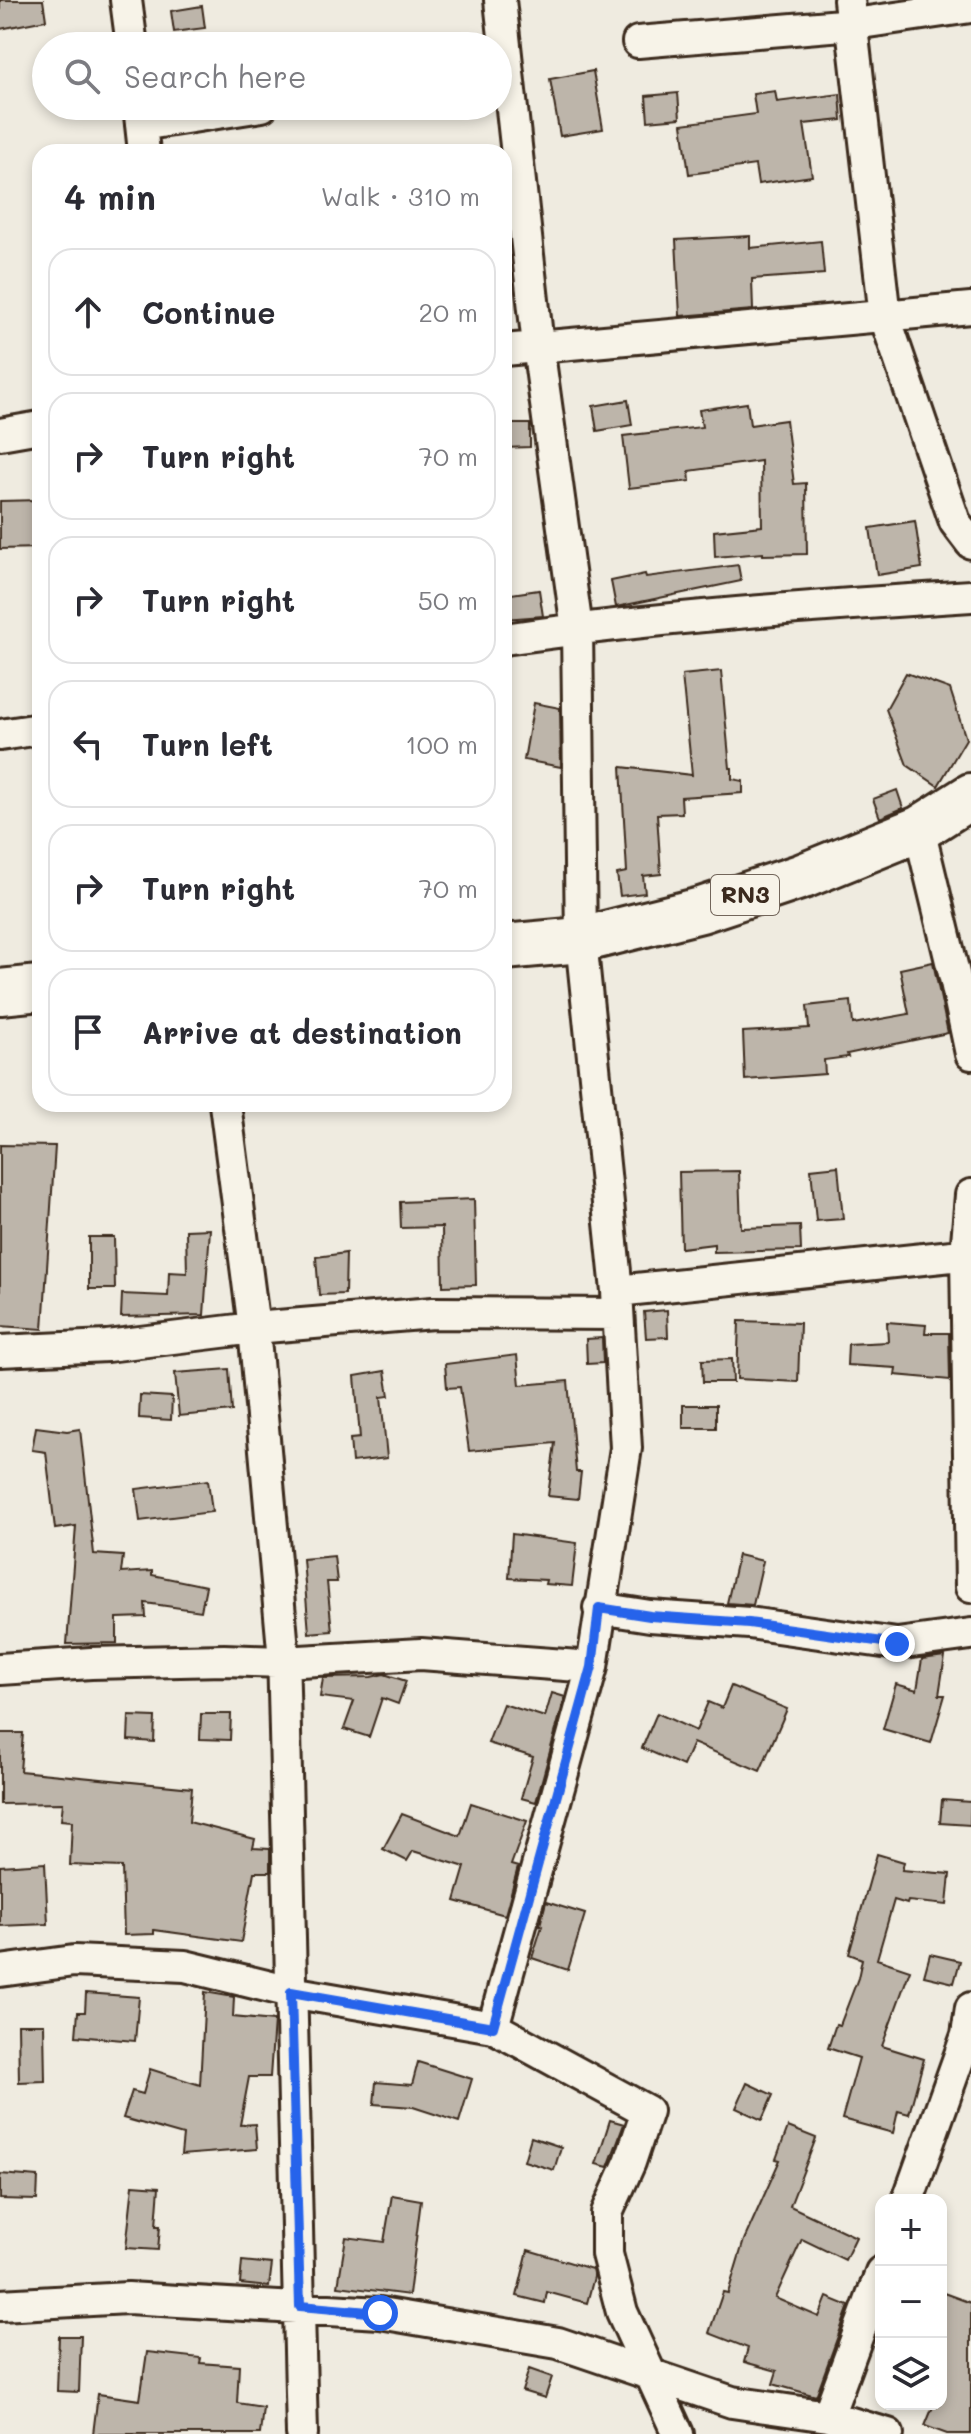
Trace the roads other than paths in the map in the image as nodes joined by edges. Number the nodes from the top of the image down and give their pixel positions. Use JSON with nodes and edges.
{"nodes":[{"id":1,"x":126,"y":0,"type":"edge"},
{"id":2,"x":500,"y":0,"type":"edge"},
{"id":3,"x":971,"y":7,"type":"edge"},
{"id":4,"x":851,"y":12,"type":"edge"},
{"id":5,"x":130,"y":32,"type":"edge"},
{"id":6,"x":501,"y":32,"type":"edge"},
{"id":7,"x":638,"y":42,"type":"dead end"},
{"id":8,"x":185,"y":120,"type":"edge"},
{"id":9,"x":509,"y":120,"type":"edge"},
{"id":10,"x":141,"y":128,"type":"edge"},
{"id":11,"x":971,"y":308,"type":"edge"},
{"id":12,"x":885,"y":317,"type":"junction"},
{"id":13,"x":538,"y":346,"type":"junction"},
{"id":14,"x":512,"y":349,"type":"edge"},
{"id":15,"x":32,"y":428,"type":"edge"},
{"id":16,"x":0,"y":434,"type":"edge"},
{"id":17,"x":971,"y":543,"type":"edge"},
{"id":18,"x":971,"y":596,"type":"edge"},
{"id":19,"x":577,"y":629,"type":"junction"},
{"id":20,"x":512,"y":638,"type":"edge"},
{"id":21,"x":32,"y":730,"type":"edge"},
{"id":22,"x":0,"y":735,"type":"edge"},
{"id":23,"x":971,"y":796,"type":"edge"},
{"id":24,"x":919,"y":829,"type":"junction"},
{"id":25,"x":581,"y":940,"type":"junction"},
{"id":26,"x":512,"y":946,"type":"edge"},
{"id":27,"x":964,"y":981,"type":"edge"},
{"id":28,"x":32,"y":989,"type":"edge"},
{"id":29,"x":0,"y":992,"type":"edge"},
{"id":30,"x":971,"y":1054,"type":"edge"},
{"id":31,"x":226,"y":1112,"type":"edge"},
{"id":32,"x":971,"y":1195,"type":"edge"},
{"id":33,"x":969,"y":1254,"type":"edge"},
{"id":34,"x":617,"y":1302,"type":"junction"},
{"id":35,"x":254,"y":1328,"type":"junction"},
{"id":36,"x":0,"y":1351,"type":"edge"},
{"id":37,"x":971,"y":1587,"type":"edge"},
{"id":38,"x":599,"y":1608,"type":"junction"},
{"id":39,"x":971,"y":1634,"type":"edge"},
{"id":40,"x":283,"y":1662,"type":"junction"},
{"id":41,"x":592,"y":1667,"type":"junction"},
{"id":42,"x":0,"y":1669,"type":"edge"},
{"id":43,"x":0,"y":1971,"type":"edge"},
{"id":44,"x":291,"y":1992,"type":"junction"},
{"id":45,"x":970,"y":2025,"type":"edge"},
{"id":46,"x":493,"y":2027,"type":"junction"},
{"id":47,"x":910,"y":2194,"type":"edge"},
{"id":48,"x":875,"y":2288,"type":"edge"},
{"id":49,"x":0,"y":2305,"type":"edge"},
{"id":50,"x":300,"y":2306,"type":"junction"},
{"id":51,"x":652,"y":2375,"type":"junction"},
{"id":52,"x":828,"y":2416,"type":"junction"},
{"id":53,"x":302,"y":2434,"type":"edge"},
{"id":54,"x":678,"y":2434,"type":"edge"},
{"id":55,"x":888,"y":2434,"type":"edge"}],
"edges":[{"from":1,"to":5,"type":"street"},
{"from":2,"to":6,"type":"street"},
{"from":3,"to":4,"type":"street"},
{"from":4,"to":7,"type":"street"},
{"from":4,"to":12,"type":"street"},
{"from":8,"to":10,"type":"street"},
{"from":9,"to":13,"type":"street"},
{"from":11,"to":12,"type":"street"},
{"from":12,"to":13,"type":"street"},
{"from":12,"to":17,"type":"street"},
{"from":13,"to":14,"type":"street"},
{"from":13,"to":19,"type":"street"},
{"from":15,"to":16,"type":"street"},
{"from":18,"to":19,"type":"street"},
{"from":19,"to":20,"type":"street"},
{"from":19,"to":25,"type":"street"},
{"from":21,"to":22,"type":"street"},
{"from":23,"to":24,"type":"highway","number":"RN3"},
{"from":24,"to":25,"type":"highway","number":"RN3"},
{"from":24,"to":27,"type":"street"},
{"from":25,"to":26,"type":"highway","number":"RN3"},
{"from":25,"to":34,"type":"street"},
{"from":27,"to":30,"type":"street"},
{"from":28,"to":29,"type":"highway"},
{"from":31,"to":35,"type":"street"},
{"from":32,"to":33,"type":"street"},
{"from":33,"to":34,"type":"street"},
{"from":33,"to":37,"type":"street"},
{"from":34,"to":35,"type":"street"},
{"from":34,"to":38,"type":"street"},
{"from":35,"to":36,"type":"street"},
{"from":35,"to":40,"type":"street"},
{"from":38,"to":39,"type":"street"},
{"from":38,"to":41,"type":"street"},
{"from":40,"to":41,"type":"street"},
{"from":40,"to":42,"type":"street"},
{"from":40,"to":44,"type":"street"},
{"from":41,"to":46,"type":"street"},
{"from":43,"to":44,"type":"street"},
{"from":44,"to":46,"type":"street"},
{"from":44,"to":50,"type":"street"},
{"from":45,"to":47,"type":"street"},
{"from":46,"to":51,"type":"street"},
{"from":48,"to":52,"type":"street"},
{"from":49,"to":50,"type":"street"},
{"from":50,"to":51,"type":"street"},
{"from":50,"to":53,"type":"street"},
{"from":51,"to":52,"type":"street"},
{"from":51,"to":54,"type":"street"},
{"from":52,"to":55,"type":"street"}]}
